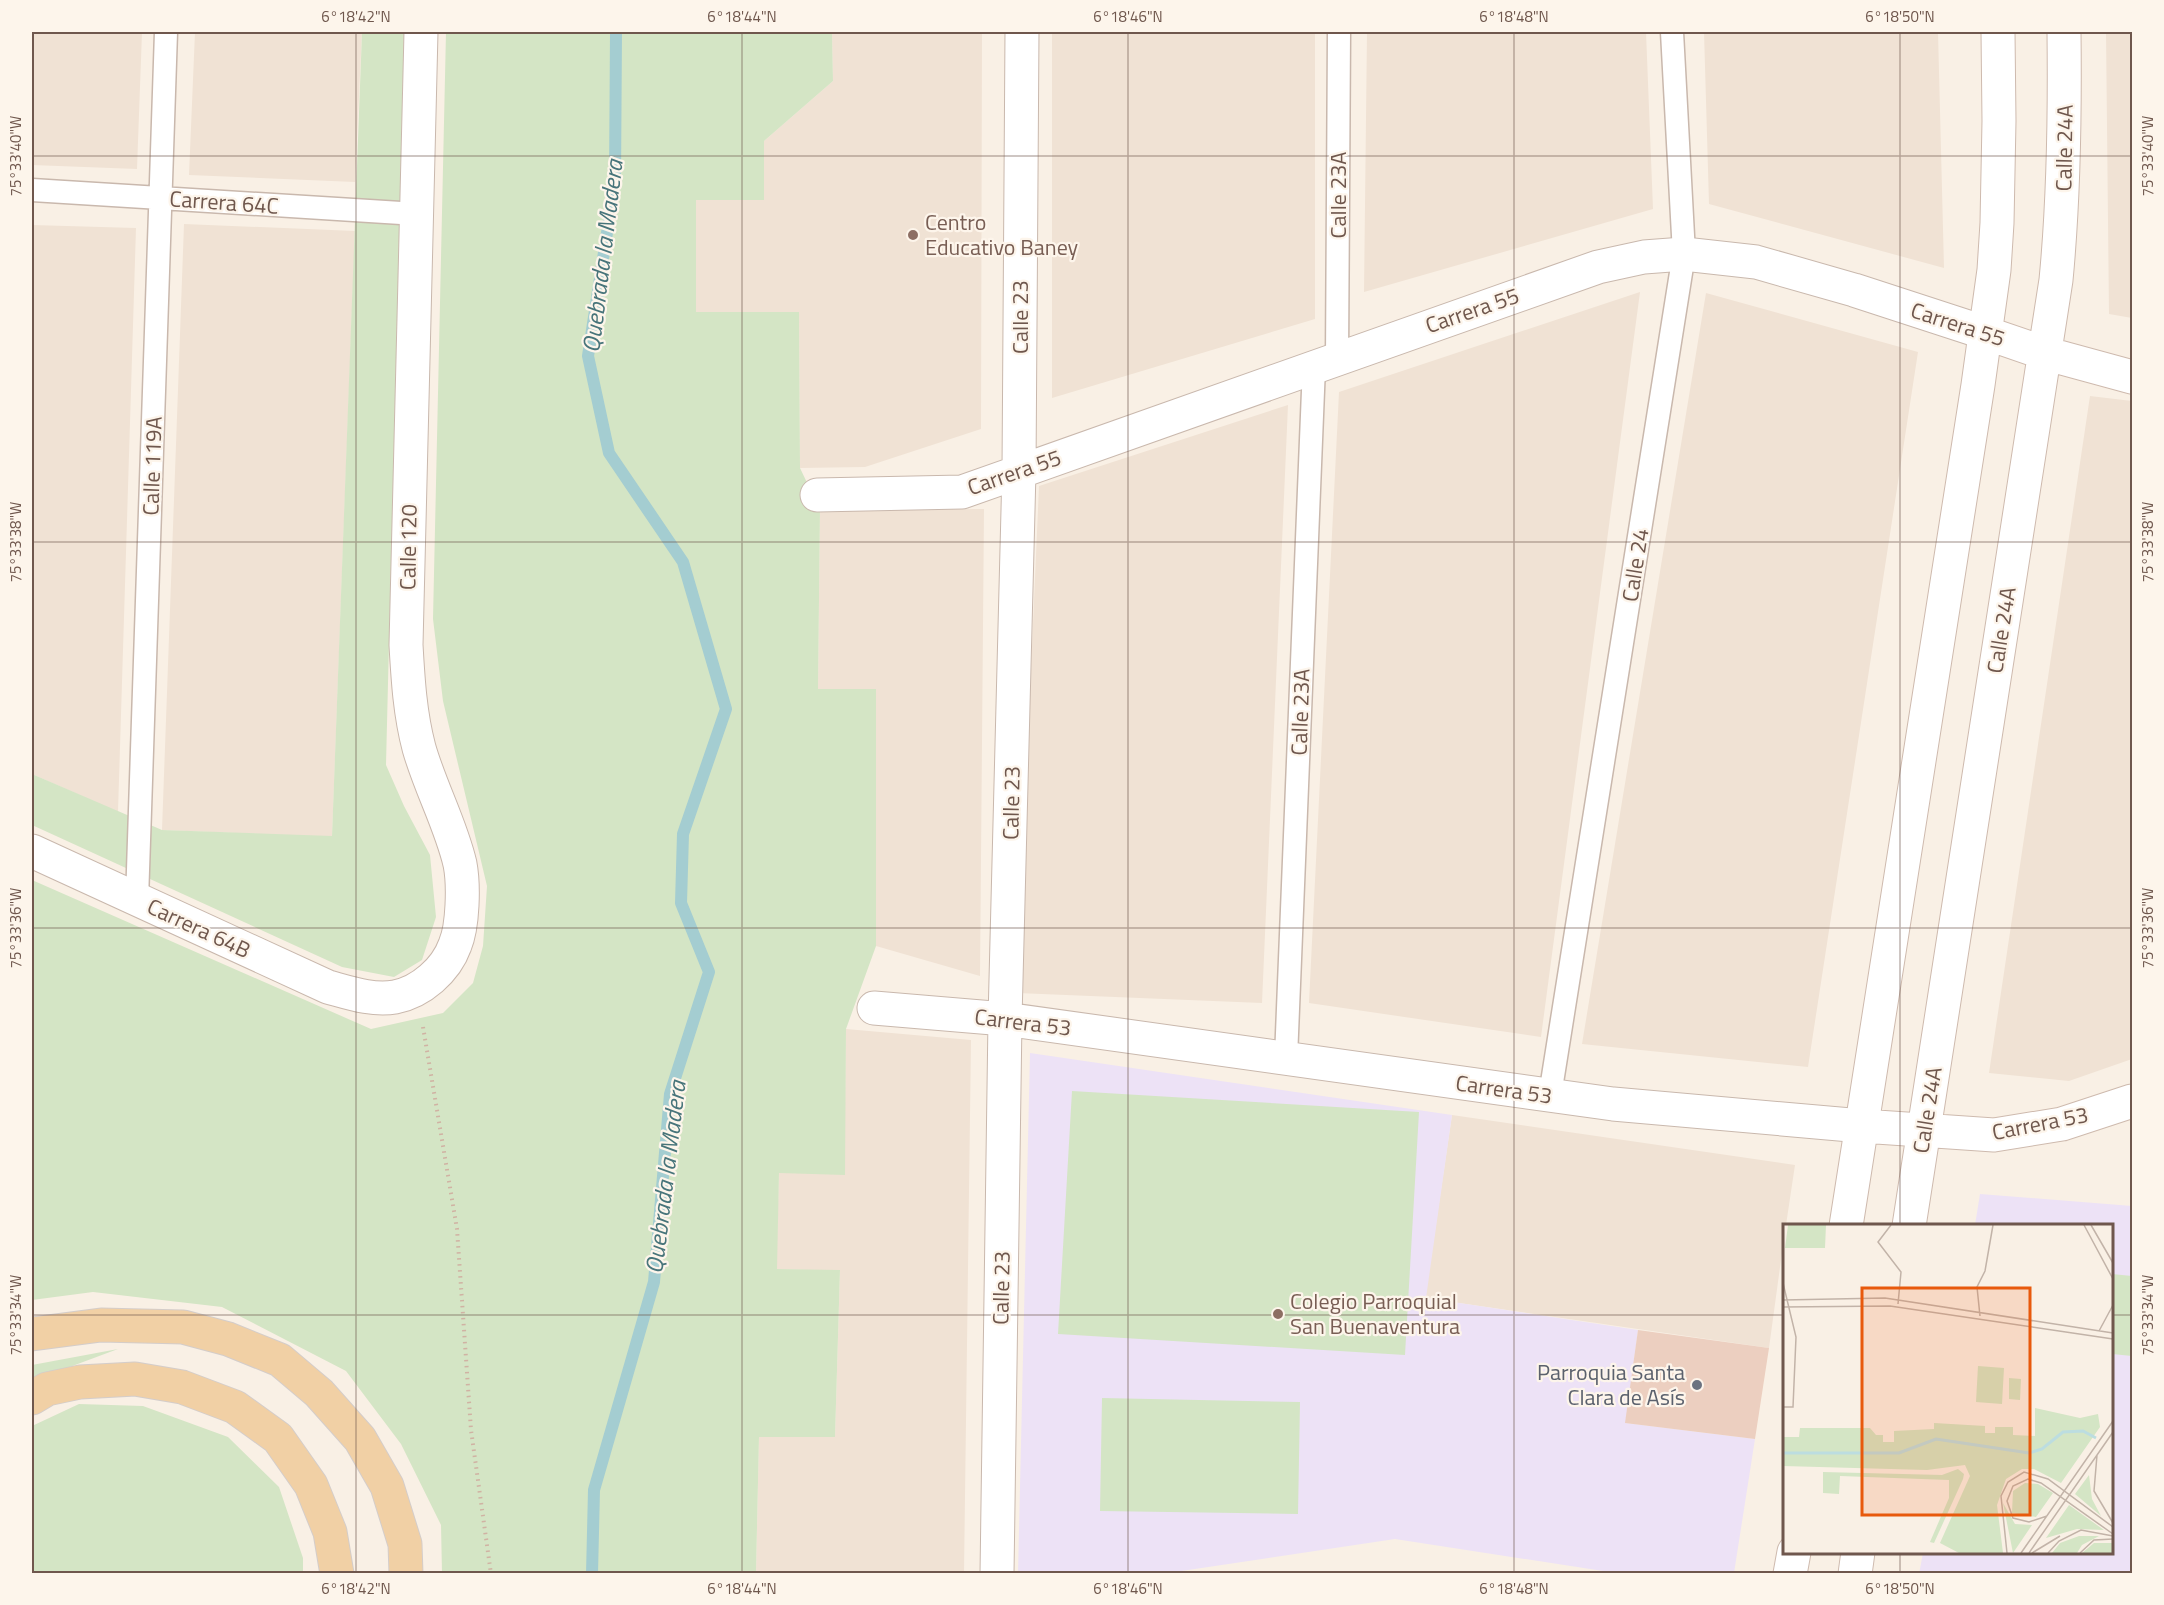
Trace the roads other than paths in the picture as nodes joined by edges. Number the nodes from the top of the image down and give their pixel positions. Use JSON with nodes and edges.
{"nodes":[{"id":1,"x":166,"y":32,"type":"edge"},
{"id":2,"x":421,"y":32,"type":"edge"},
{"id":3,"x":1022,"y":32,"type":"edge"},
{"id":4,"x":1340,"y":32,"type":"edge"},
{"id":5,"x":1672,"y":32,"type":"edge"},
{"id":6,"x":1998,"y":32,"type":"edge"},
{"id":7,"x":2064,"y":32,"type":"edge"},
{"id":8,"x":32,"y":190,"type":"edge"},
{"id":9,"x":161,"y":198,"type":"junction"},
{"id":10,"x":417,"y":214,"type":"junction"},
{"id":11,"x":1684,"y":254,"type":"junction"},
{"id":12,"x":1986,"y":333,"type":"junction"},
{"id":13,"x":2044,"y":353,"type":"junction"},
{"id":14,"x":1326,"y":362,"type":"junction"},
{"id":15,"x":2133,"y":377,"type":"edge"},
{"id":16,"x":1019,"y":471,"type":"junction"},
{"id":17,"x":817,"y":495,"type":"dead end"},
{"id":18,"x":32,"y":851,"type":"edge"},
{"id":19,"x":137,"y":900,"type":"junction"},
{"id":20,"x":369,"y":997,"type":"joint"},
{"id":21,"x":874,"y":1008,"type":"dead end"},
{"id":22,"x":1005,"y":1019,"type":"junction"},
{"id":23,"x":1286,"y":1058,"type":"junction"},
{"id":24,"x":1550,"y":1095,"type":"junction"},
{"id":25,"x":2133,"y":1101,"type":"edge"},
{"id":26,"x":1862,"y":1126,"type":"junction"},
{"id":27,"x":1924,"y":1131,"type":"junction"},
{"id":28,"x":1846,"y":1224,"type":"edge"},
{"id":29,"x":1909,"y":1224,"type":"edge"},
{"id":30,"x":32,"y":1334,"type":"edge"},
{"id":31,"x":32,"y":1398,"type":"edge"},
{"id":32,"x":1794,"y":1554,"type":"edge"},
{"id":33,"x":1858,"y":1554,"type":"edge"},
{"id":34,"x":337,"y":1574,"type":"edge"},
{"id":35,"x":406,"y":1574,"type":"edge"},
{"id":36,"x":997,"y":1574,"type":"edge"},
{"id":37,"x":1790,"y":1574,"type":"edge"},
{"id":38,"x":1855,"y":1574,"type":"edge"}],
"edges":[{"from":1,"to":9,"type":"lane","name":"Calle 119A"},
{"from":2,"to":10,"type":"street","name":"Calle 120"},
{"from":3,"to":16,"type":"street","name":"Calle 23"},
{"from":4,"to":14,"type":"lane","name":"Calle 23A"},
{"from":5,"to":11,"type":"lane","name":"Calle 24"},
{"from":6,"to":12,"type":"street"},
{"from":7,"to":13,"type":"street","name":"Calle 24A"},
{"from":8,"to":9,"type":"lane","name":"Carrera 64C"},
{"from":9,"to":10,"type":"lane","name":"Carrera 64C"},
{"from":9,"to":19,"type":"lane","name":"Calle 119A"},
{"from":10,"to":20,"type":"street","name":"Calle 120"},
{"from":11,"to":12,"type":"street","name":"Carrera 55"},
{"from":11,"to":14,"type":"street","name":"Carrera 55"},
{"from":11,"to":24,"type":"lane","name":"Calle 24"},
{"from":12,"to":13,"type":"street","name":"Carrera 55"},
{"from":12,"to":26,"type":"street"},
{"from":13,"to":15,"type":"street","name":"Carrera 55"},
{"from":13,"to":27,"type":"street","name":"Calle 24A"},
{"from":14,"to":16,"type":"street","name":"Carrera 55"},
{"from":14,"to":23,"type":"lane","name":"Calle 23A"},
{"from":16,"to":17,"type":"street","name":"Carrera 55"},
{"from":16,"to":22,"type":"street","name":"Calle 23"},
{"from":18,"to":19,"type":"street","name":"Carrera 64B"},
{"from":19,"to":20,"type":"street","name":"Carrera 64B"},
{"from":21,"to":22,"type":"street","name":"Carrera 53"},
{"from":22,"to":23,"type":"street","name":"Carrera 53"},
{"from":22,"to":36,"type":"street","name":"Calle 23"},
{"from":23,"to":24,"type":"street","name":"Carrera 53"},
{"from":24,"to":26,"type":"street","name":"Carrera 53"},
{"from":25,"to":27,"type":"street","name":"Carrera 53"},
{"from":26,"to":27,"type":"street","name":"Carrera 53"},
{"from":26,"to":28,"type":"street"},
{"from":27,"to":29,"type":"street","name":"Calle 24A"},
{"from":30,"to":35,"type":"main road"},
{"from":31,"to":34,"type":"main road"},
{"from":32,"to":37,"type":"street"},
{"from":33,"to":38,"type":"street"}]}
